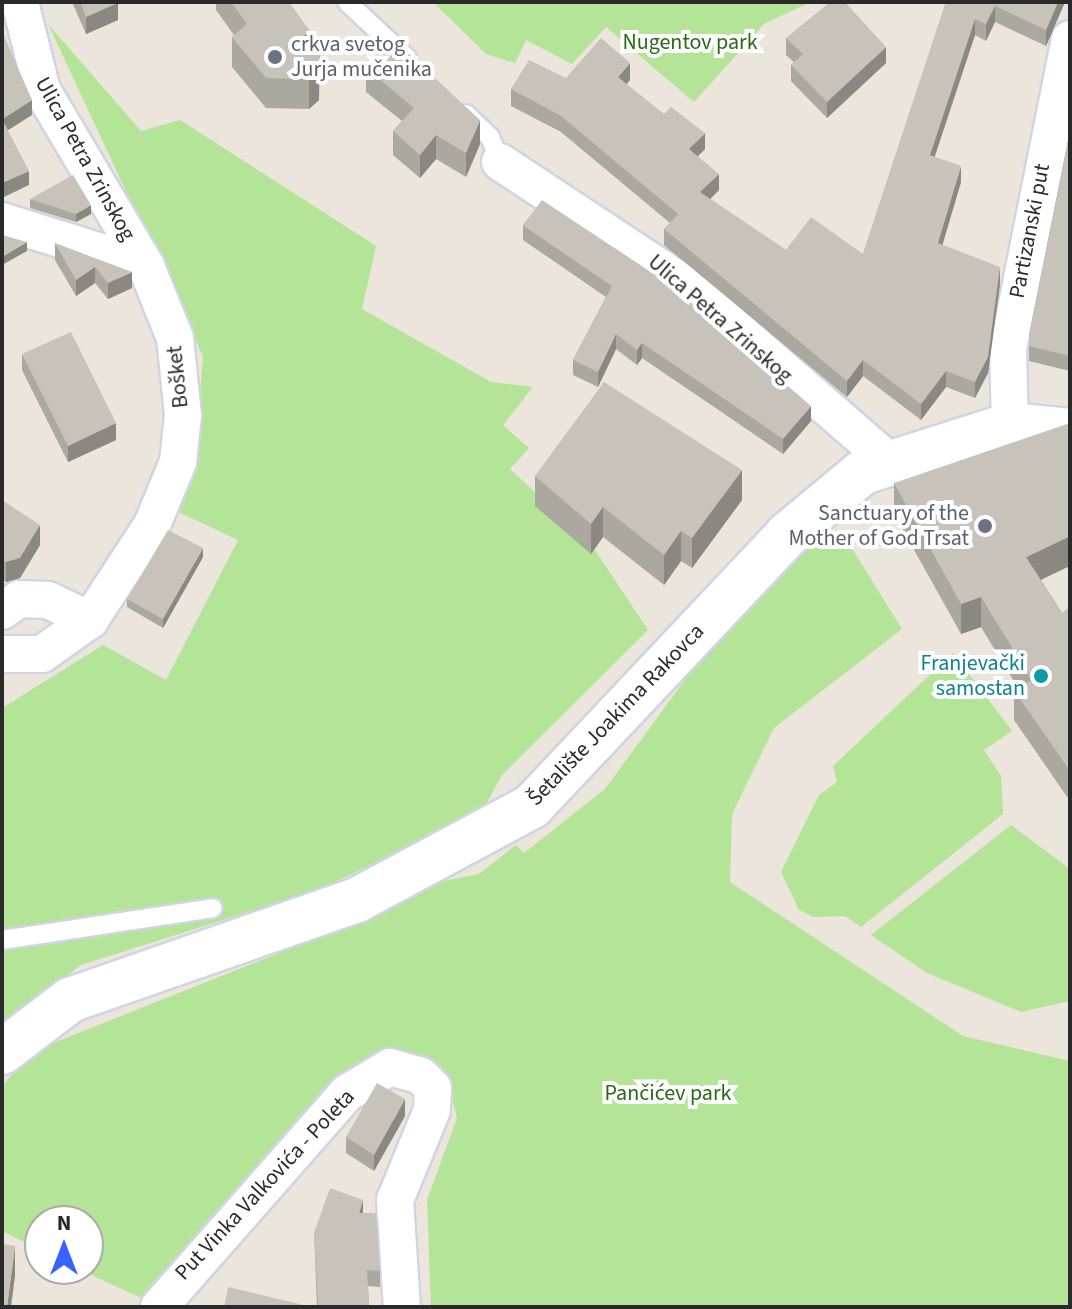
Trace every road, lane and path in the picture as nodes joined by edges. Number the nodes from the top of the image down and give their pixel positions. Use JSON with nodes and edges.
{"nodes":[{"id":1,"x":20,"y":2,"type":"edge"},
{"id":2,"x":347,"y":2,"type":"edge"},
{"id":3,"x":1070,"y":39,"type":"edge"},
{"id":4,"x":422,"y":72,"type":"edge"},
{"id":5,"x":456,"y":103,"type":"edge"},
{"id":6,"x":500,"y":162,"type":"joint"},
{"id":7,"x":2,"y":221,"type":"edge"},
{"id":8,"x":146,"y":266,"type":"junction"},
{"id":9,"x":1010,"y":425,"type":"junction"},
{"id":10,"x":1070,"y":431,"type":"edge"},
{"id":11,"x":891,"y":463,"type":"junction"},
{"id":12,"x":2,"y":611,"type":"edge"},
{"id":13,"x":90,"y":620,"type":"junction"},
{"id":14,"x":2,"y":654,"type":"edge"},
{"id":15,"x":213,"y":908,"type":"dead end"},
{"id":16,"x":2,"y":940,"type":"edge"},
{"id":17,"x":2,"y":1052,"type":"edge"},
{"id":18,"x":159,"y":1307,"type":"edge"},
{"id":19,"x":402,"y":1307,"type":"edge"}],
"edges":[{"from":1,"to":8,"type":"street","name":"Ulica Petra Zrinskog"},
{"from":2,"to":4,"type":"lane"},
{"from":3,"to":9,"type":"street","name":"Partizanski put"},
{"from":5,"to":6,"type":"lane"},
{"from":6,"to":11,"type":"street","name":"Ulica Petra Zrinskog"},
{"from":7,"to":8,"type":"street"},
{"from":8,"to":13,"type":"street","name":"Bošket"},
{"from":9,"to":10,"type":"street"},
{"from":9,"to":11,"type":"street","name":"Šetalište Joakima Rakovca"},
{"from":11,"to":17,"type":"street","name":"Šetalište Joakima Rakovca"},
{"from":12,"to":13,"type":"street"},
{"from":13,"to":14,"type":"street","name":"Bošket"},
{"from":15,"to":16,"type":"lane"},
{"from":18,"to":19,"type":"street","name":"Put Vinka Valkovića - Poleta"}]}
